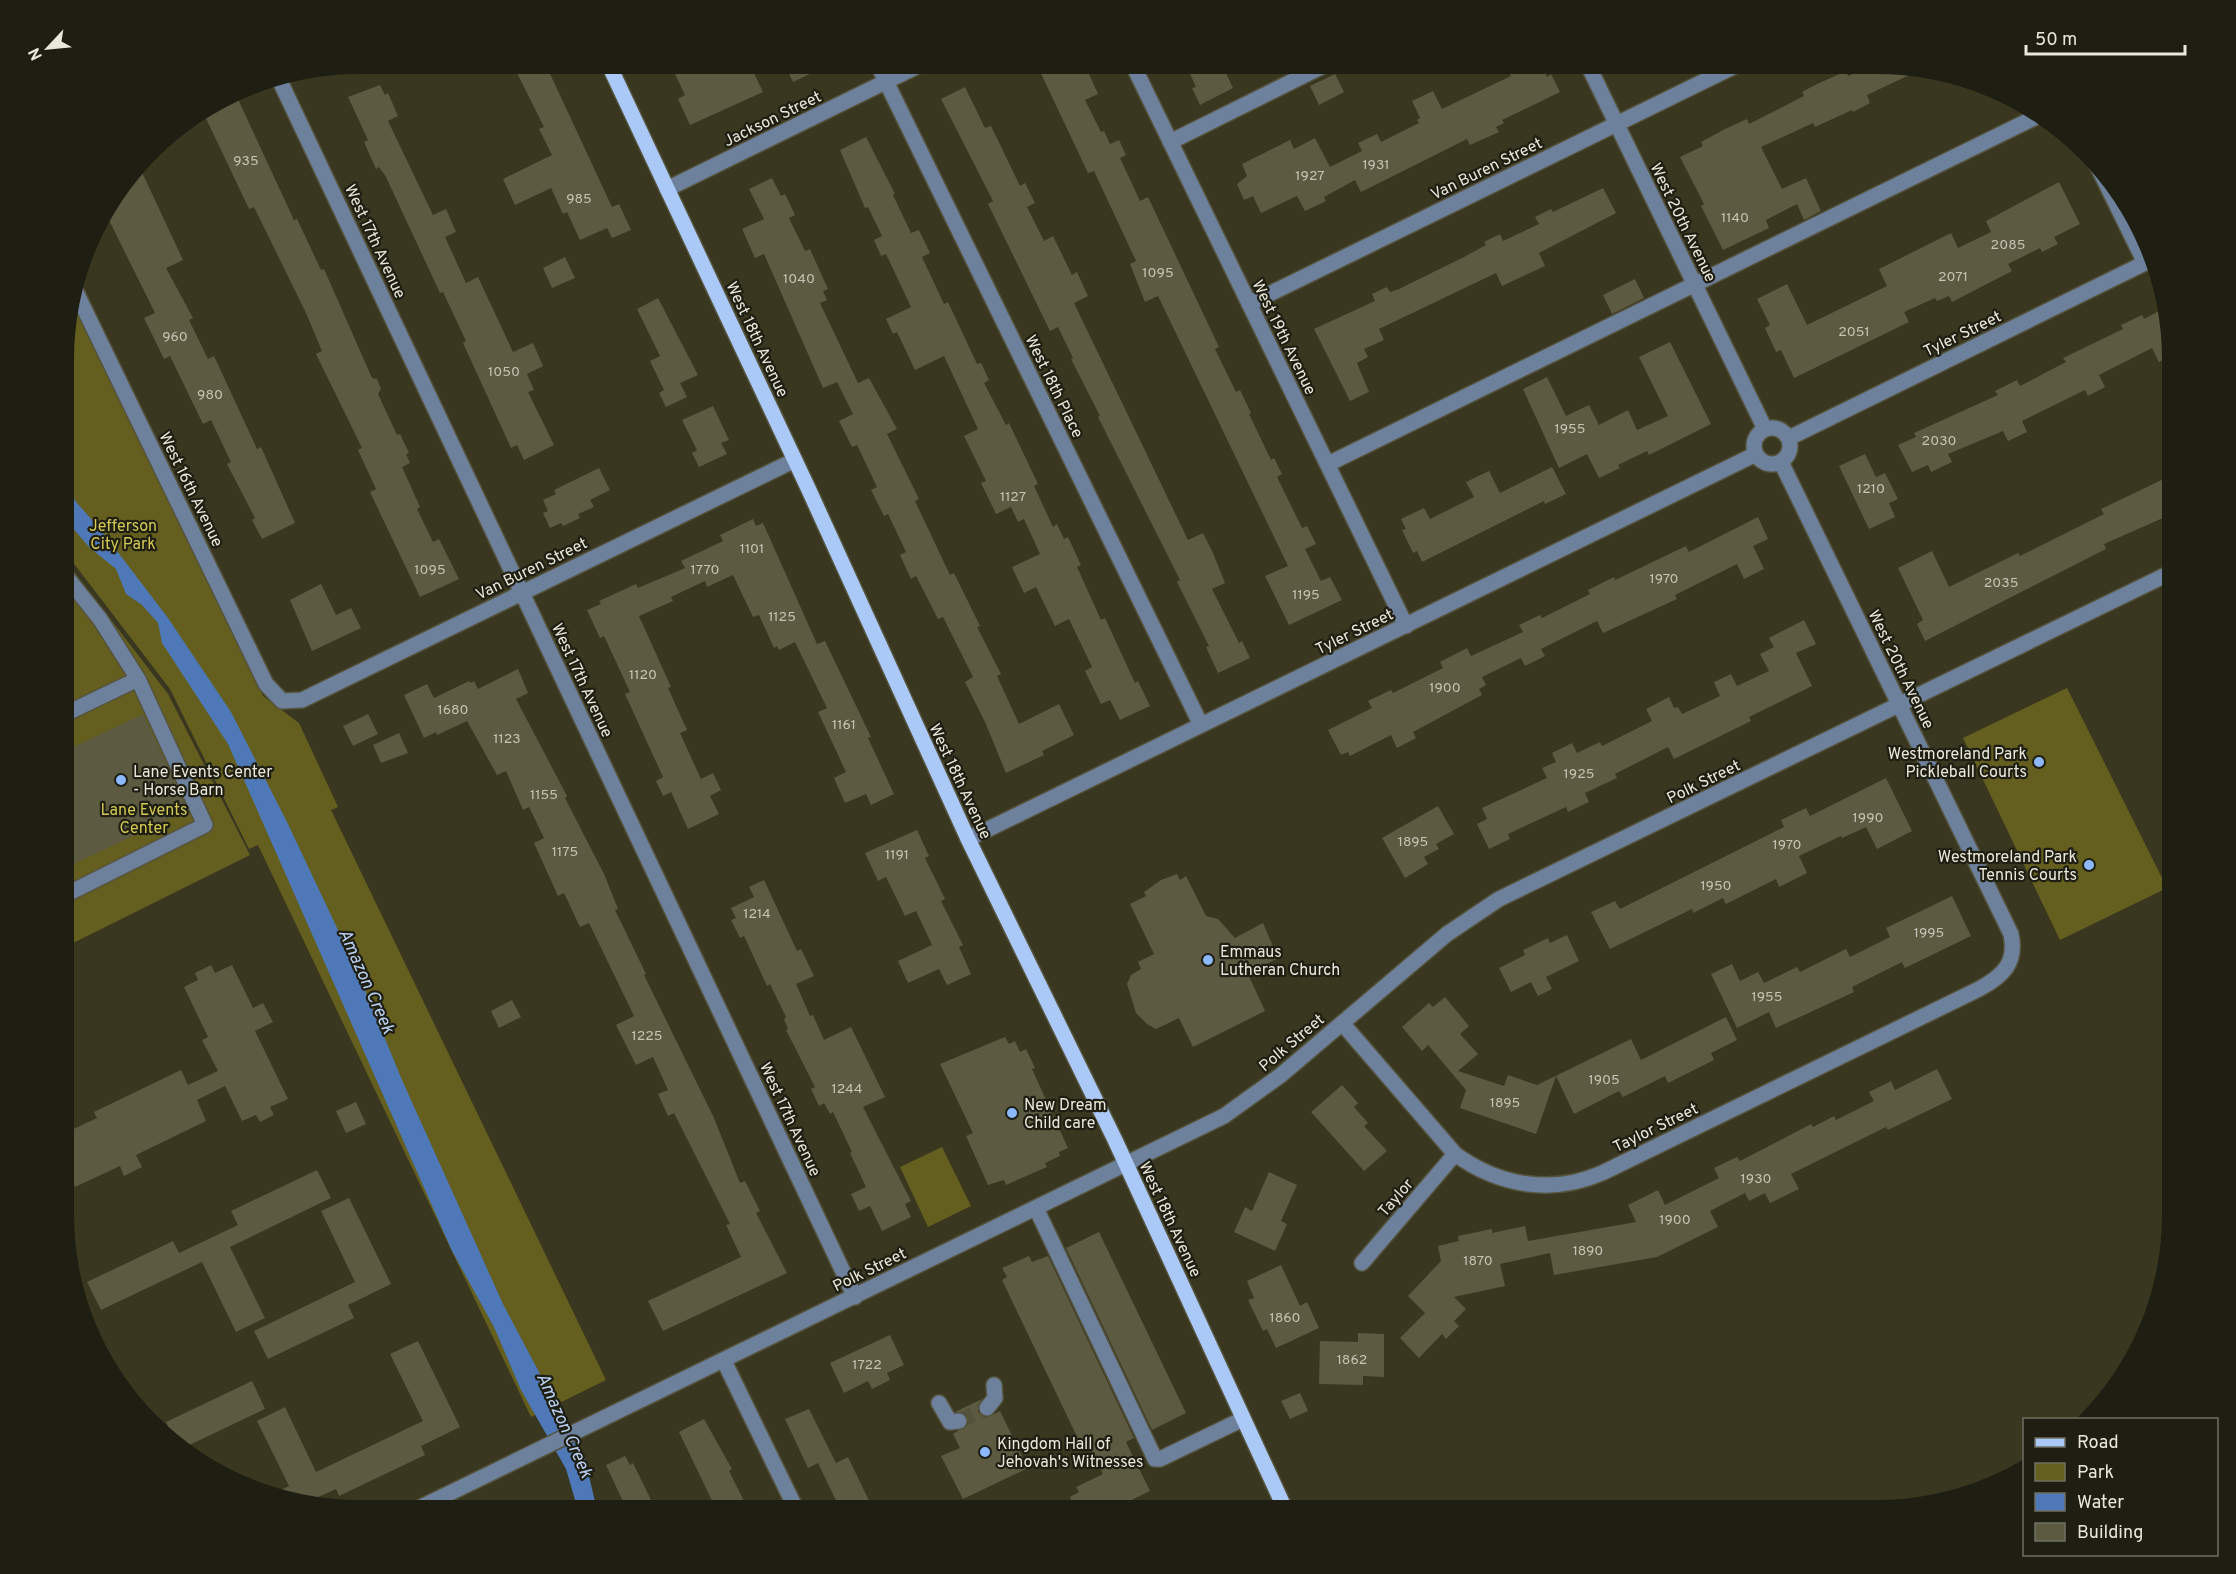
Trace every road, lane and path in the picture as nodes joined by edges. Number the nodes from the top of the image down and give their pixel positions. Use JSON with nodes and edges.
{"nodes":[{"id":1,"x":613,"y":74,"type":"edge"},
{"id":2,"x":882,"y":74,"type":"edge"},
{"id":3,"x":902,"y":74,"type":"edge"},
{"id":4,"x":1137,"y":74,"type":"edge"},
{"id":5,"x":1307,"y":74,"type":"edge"},
{"id":6,"x":1592,"y":74,"type":"edge"},
{"id":7,"x":1718,"y":74,"type":"edge"},
{"id":8,"x":886,"y":82,"type":"junction"},
{"id":9,"x":281,"y":84,"type":"edge"},
{"id":10,"x":2031,"y":119,"type":"edge"},
{"id":11,"x":1616,"y":124,"type":"junction"},
{"id":12,"x":1170,"y":142,"type":"junction"},
{"id":13,"x":667,"y":189,"type":"junction"},
{"id":14,"x":2123,"y":215,"type":"edge"},
{"id":15,"x":2135,"y":237,"type":"edge"},
{"id":16,"x":2146,"y":263,"type":"edge"},
{"id":17,"x":1694,"y":284,"type":"junction"},
{"id":18,"x":80,"y":300,"type":"edge"},
{"id":19,"x":1249,"y":304,"type":"junction"},
{"id":20,"x":1765,"y":429,"type":"junction"},
{"id":21,"x":1789,"y":438,"type":"junction"},
{"id":22,"x":1756,"y":454,"type":"junction"},
{"id":23,"x":795,"y":460,"type":"junction"},
{"id":24,"x":1781,"y":462,"type":"junction"},
{"id":25,"x":1328,"y":464,"type":"junction"},
{"id":26,"x":2162,"y":577,"type":"edge"},
{"id":27,"x":74,"y":585,"type":"edge"},
{"id":28,"x":522,"y":593,"type":"junction"},
{"id":29,"x":1406,"y":626,"type":"junction"},
{"id":30,"x":138,"y":679,"type":"junction"},
{"id":31,"x":282,"y":701,"type":"joint"},
{"id":32,"x":1899,"y":705,"type":"junction"},
{"id":33,"x":74,"y":710,"type":"edge"},
{"id":34,"x":1201,"y":725,"type":"junction"},
{"id":35,"x":968,"y":839,"type":"junction"},
{"id":36,"x":74,"y":891,"type":"edge"},
{"id":37,"x":2012,"y":959,"type":"joint"},
{"id":38,"x":1342,"y":1023,"type":"junction"},
{"id":39,"x":1455,"y":1154,"type":"junction"},
{"id":40,"x":1126,"y":1164,"type":"junction"},
{"id":41,"x":1036,"y":1208,"type":"junction"},
{"id":42,"x":1362,"y":1263,"type":"dead end"},
{"id":43,"x":855,"y":1297,"type":"junction"},
{"id":44,"x":723,"y":1361,"type":"junction"},
{"id":45,"x":994,"y":1385,"type":"dead end"},
{"id":46,"x":939,"y":1403,"type":"dead end"},
{"id":47,"x":987,"y":1408,"type":"dead end"},
{"id":48,"x":1244,"y":1419,"type":"junction"},
{"id":49,"x":959,"y":1421,"type":"dead end"},
{"id":50,"x":436,"y":1500,"type":"edge"},
{"id":51,"x":792,"y":1500,"type":"edge"},
{"id":52,"x":1281,"y":1500,"type":"edge"}],
"edges":[{"from":1,"to":13,"type":"main road","name":"West 18th Avenue"},
{"from":2,"to":8,"type":"street","name":"West 18th Place"},
{"from":3,"to":8,"type":"street","name":"Jackson Street"},
{"from":4,"to":12,"type":"street","name":"West 19th Avenue"},
{"from":5,"to":12,"type":"street"},
{"from":6,"to":11,"type":"street","name":"West 20th Avenue"},
{"from":7,"to":11,"type":"street","name":"Van Buren Street"},
{"from":8,"to":13,"type":"street","name":"Jackson Street"},
{"from":8,"to":34,"type":"street","name":"West 18th Place"},
{"from":9,"to":28,"type":"street","name":"West 17th Avenue"},
{"from":10,"to":17,"type":"street"},
{"from":11,"to":17,"type":"street","name":"West 20th Avenue"},
{"from":11,"to":19,"type":"street","name":"Van Buren Street"},
{"from":12,"to":19,"type":"street","name":"West 19th Avenue"},
{"from":13,"to":23,"type":"main road","name":"West 18th Avenue"},
{"from":14,"to":15,"type":"street"},
{"from":16,"to":21,"type":"street","name":"Tyler Street"},
{"from":17,"to":20,"type":"street","name":"West 20th Avenue"},
{"from":17,"to":25,"type":"street"},
{"from":18,"to":31,"type":"street","name":"West 16th Avenue"},
{"from":19,"to":25,"type":"street","name":"West 19th Avenue"},
{"from":20,"to":21,"type":"street"},
{"from":20,"to":22,"type":"street"},
{"from":21,"to":24,"type":"street"},
{"from":22,"to":24,"type":"street"},
{"from":22,"to":29,"type":"street","name":"Tyler Street"},
{"from":23,"to":28,"type":"street","name":"Van Buren Street"},
{"from":23,"to":35,"type":"main road","name":"West 18th Avenue"},
{"from":24,"to":32,"type":"street","name":"West 20th Avenue"},
{"from":25,"to":29,"type":"street","name":"West 19th Avenue"},
{"from":26,"to":32,"type":"street","name":"Polk Street"},
{"from":27,"to":30,"type":"street"},
{"from":28,"to":31,"type":"street","name":"Van Buren Street"},
{"from":28,"to":43,"type":"street","name":"West 17th Avenue"},
{"from":29,"to":34,"type":"street","name":"Tyler Street"},
{"from":30,"to":33,"type":"street"},
{"from":30,"to":36,"type":"street"},
{"from":32,"to":37,"type":"street","name":"West 20th Avenue"},
{"from":32,"to":38,"type":"street","name":"Polk Street"},
{"from":34,"to":35,"type":"street","name":"Tyler Street"},
{"from":35,"to":40,"type":"main road","name":"West 18th Avenue"},
{"from":37,"to":39,"type":"street","name":"Taylor Street"},
{"from":38,"to":39,"type":"street","name":"Taylor Street"},
{"from":38,"to":40,"type":"street","name":"Polk Street"},
{"from":39,"to":42,"type":"street","name":"Taylor"},
{"from":40,"to":41,"type":"street","name":"Polk Street"},
{"from":40,"to":48,"type":"main road","name":"West 18th Avenue"},
{"from":41,"to":43,"type":"street","name":"Polk Street"},
{"from":41,"to":48,"type":"street"},
{"from":43,"to":44,"type":"street","name":"Polk Street"},
{"from":44,"to":50,"type":"street","name":"Polk Street"},
{"from":44,"to":51,"type":"street"},
{"from":45,"to":47,"type":"street"},
{"from":46,"to":49,"type":"street"},
{"from":48,"to":52,"type":"main road","name":"West 18th Avenue"}]}
